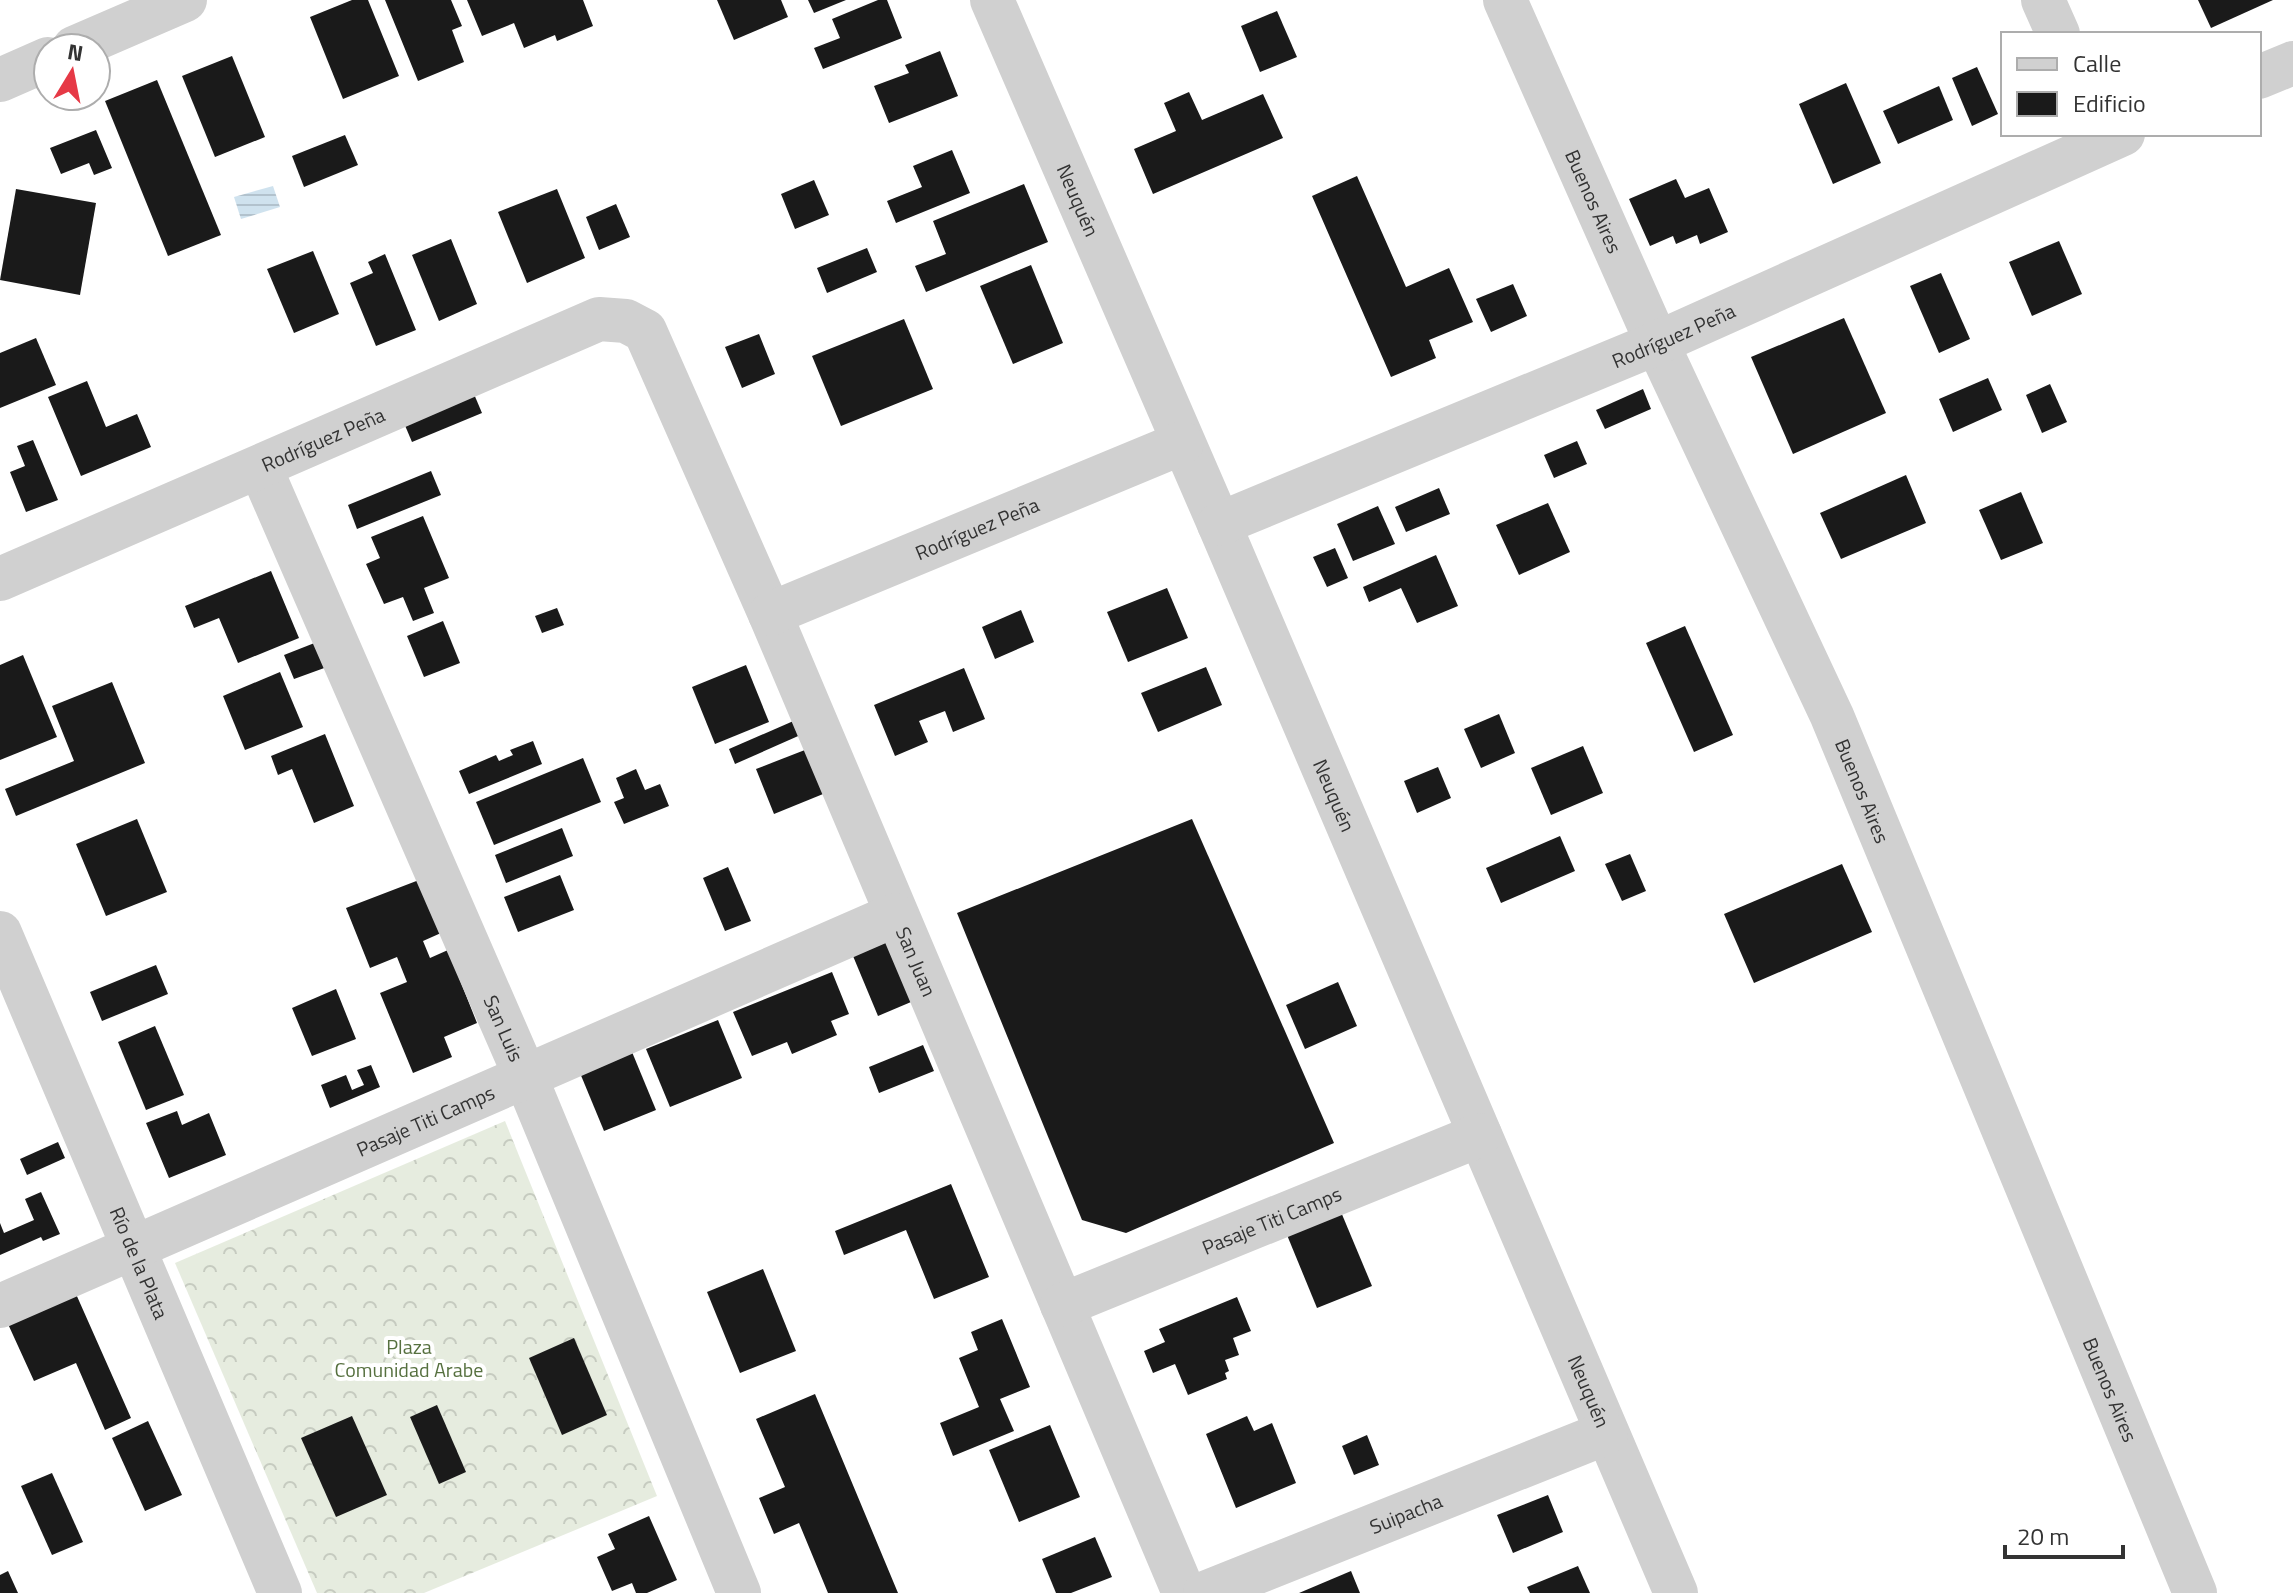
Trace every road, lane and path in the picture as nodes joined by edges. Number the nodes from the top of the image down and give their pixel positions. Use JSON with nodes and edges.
{"nodes":[{"id":1,"x":185,"y":0,"type":"edge"},
{"id":2,"x":992,"y":0,"type":"edge"},
{"id":3,"x":1505,"y":0,"type":"edge"},
{"id":4,"x":2043,"y":0,"type":"edge"},
{"id":5,"x":111,"y":32,"type":"edge"},
{"id":6,"x":2057,"y":32,"type":"edge"},
{"id":7,"x":2293,"y":63,"type":"edge"},
{"id":8,"x":32,"y":66,"type":"edge"},
{"id":9,"x":2261,"y":76,"type":"edge"},
{"id":10,"x":0,"y":80,"type":"edge"},
{"id":11,"x":2110,"y":137,"type":"edge"},
{"id":12,"x":645,"y":331,"type":"joint"},
{"id":13,"x":1657,"y":343,"type":"junction"},
{"id":14,"x":1182,"y":443,"type":"junction"},
{"id":15,"x":260,"y":467,"type":"junction"},
{"id":16,"x":1219,"y":524,"type":"junction"},
{"id":17,"x":0,"y":579,"type":"edge"},
{"id":18,"x":770,"y":614,"type":"junction"},
{"id":19,"x":895,"y":915,"type":"junction"},
{"id":20,"x":0,"y":933,"type":"edge"},
{"id":21,"x":526,"y":1078,"type":"junction"},
{"id":22,"x":1480,"y":1135,"type":"junction"},
{"id":23,"x":133,"y":1248,"type":"junction"},
{"id":24,"x":1062,"y":1305,"type":"junction"},
{"id":25,"x":0,"y":1306,"type":"edge"},
{"id":26,"x":1606,"y":1433,"type":"junction"},
{"id":27,"x":280,"y":1593,"type":"edge"},
{"id":28,"x":739,"y":1593,"type":"edge"},
{"id":29,"x":1184,"y":1593,"type":"edge"},
{"id":30,"x":1205,"y":1593,"type":"edge"},
{"id":31,"x":1676,"y":1593,"type":"edge"},
{"id":32,"x":2195,"y":1593,"type":"edge"}],
"edges":[{"from":1,"to":5,"type":"street"},
{"from":2,"to":14,"type":"street","name":"Neuquén"},
{"from":3,"to":13,"type":"street","name":"Buenos Aires"},
{"from":4,"to":6,"type":"street"},
{"from":7,"to":9,"type":"street"},
{"from":8,"to":10,"type":"street"},
{"from":11,"to":13,"type":"street","name":"Rodríguez Peña"},
{"from":12,"to":15,"type":"street","name":"Rodríguez Peña"},
{"from":12,"to":18,"type":"street","name":"San Juan"},
{"from":13,"to":16,"type":"street","name":"Rodríguez Peña"},
{"from":13,"to":32,"type":"street","name":"Buenos Aires"},
{"from":14,"to":16,"type":"street","name":"Neuquén"},
{"from":14,"to":18,"type":"street","name":"Rodríguez Peña"},
{"from":15,"to":17,"type":"street","name":"Rodríguez Peña"},
{"from":15,"to":21,"type":"street","name":"San Luis"},
{"from":16,"to":22,"type":"street","name":"Neuquén"},
{"from":18,"to":19,"type":"street","name":"San Juan"},
{"from":19,"to":21,"type":"street","name":"Pasaje Titi Camps"},
{"from":19,"to":24,"type":"street","name":"San Juan"},
{"from":20,"to":23,"type":"street","name":"Río de la Plata"},
{"from":21,"to":23,"type":"street","name":"Pasaje Titi Camps"},
{"from":21,"to":28,"type":"street","name":"San Luis"},
{"from":22,"to":24,"type":"street","name":"Pasaje Titi Camps"},
{"from":22,"to":26,"type":"street","name":"Neuquén"},
{"from":23,"to":25,"type":"street","name":"Pasaje Titi Camps"},
{"from":23,"to":27,"type":"street","name":"Río de la Plata"},
{"from":24,"to":29,"type":"street","name":"San Juan"},
{"from":26,"to":30,"type":"street","name":"Suipacha"},
{"from":26,"to":31,"type":"street","name":"Neuquén"}]}
